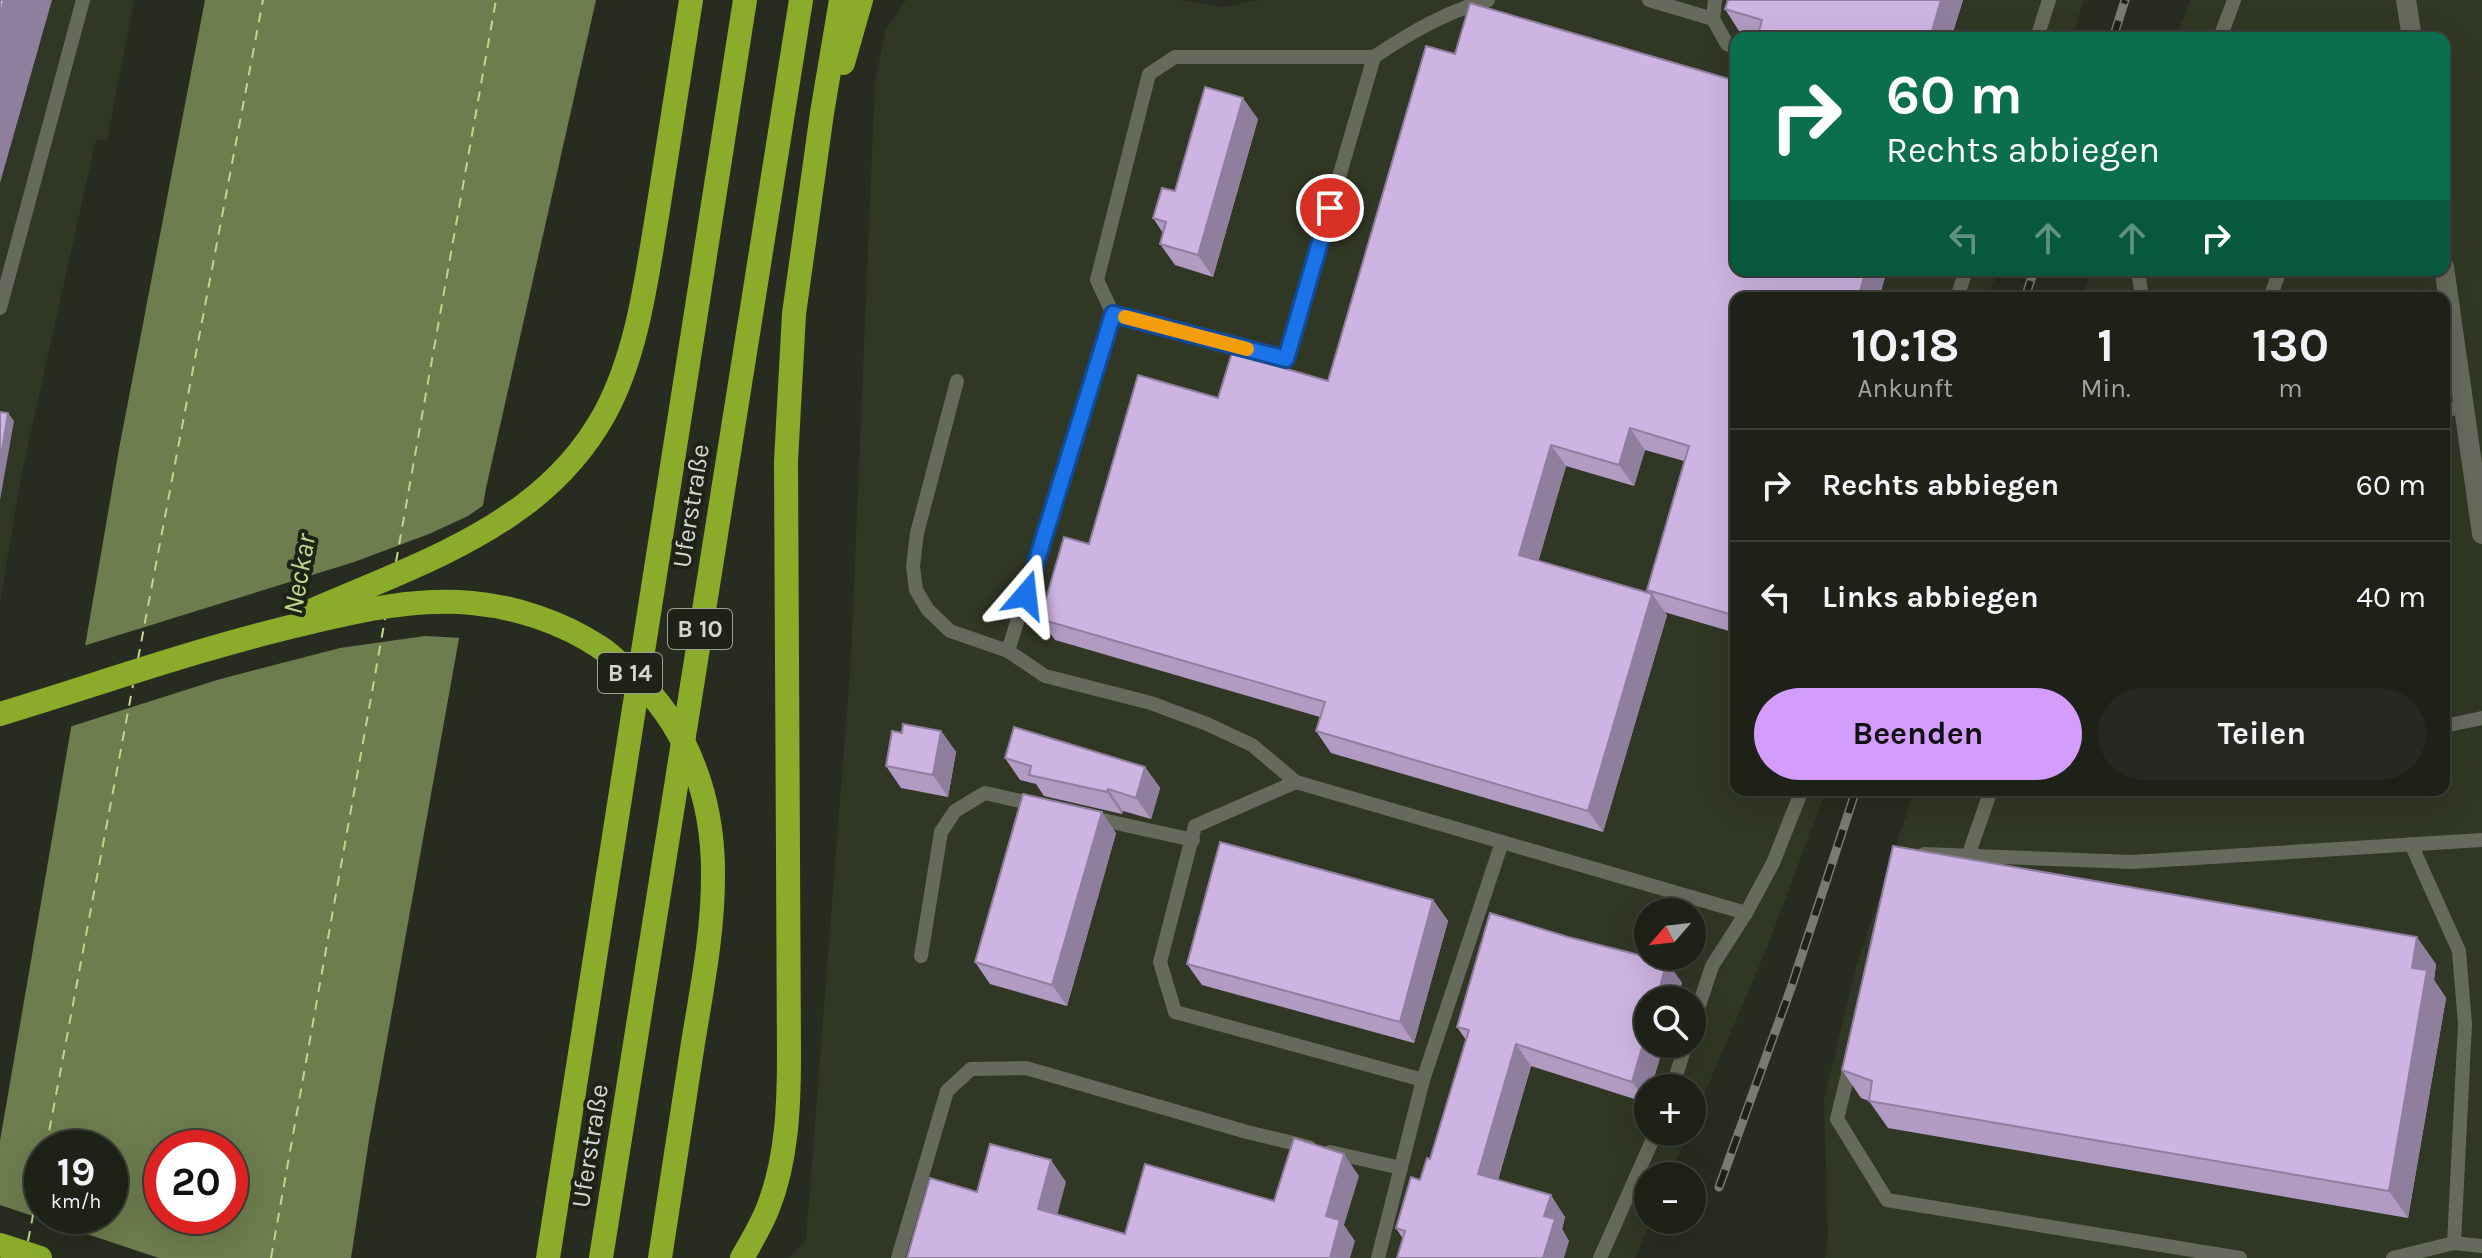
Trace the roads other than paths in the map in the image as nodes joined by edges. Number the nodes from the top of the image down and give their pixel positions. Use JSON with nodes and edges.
{"nodes":[{"id":1,"x":83,"y":0,"type":"edge"},
{"id":2,"x":691,"y":0,"type":"edge"},
{"id":3,"x":745,"y":0,"type":"edge"},
{"id":4,"x":801,"y":0,"type":"edge"},
{"id":5,"x":841,"y":0,"type":"edge"},
{"id":6,"x":861,"y":0,"type":"edge"},
{"id":7,"x":1488,"y":0,"type":"edge"},
{"id":8,"x":1649,"y":0,"type":"edge"},
{"id":9,"x":1715,"y":0,"type":"edge"},
{"id":10,"x":2049,"y":0,"type":"edge"},
{"id":11,"x":2234,"y":0,"type":"edge"},
{"id":12,"x":2406,"y":0,"type":"edge"},
{"id":13,"x":1713,"y":19,"type":"junction"},
{"id":14,"x":2039,"y":32,"type":"edge"},
{"id":15,"x":2222,"y":32,"type":"edge"},
{"id":16,"x":2411,"y":32,"type":"edge"},
{"id":17,"x":1730,"y":45,"type":"edge"},
{"id":18,"x":1374,"y":57,"type":"junction"},
{"id":19,"x":822,"y":113,"type":"junction"},
{"id":20,"x":0,"y":308,"type":"edge"},
{"id":21,"x":1113,"y":314,"type":"junction"},
{"id":22,"x":2450,"y":352,"type":"edge"},
{"id":23,"x":957,"y":381,"type":"dead end"},
{"id":24,"x":2454,"y":408,"type":"edge"},
{"id":25,"x":2482,"y":534,"type":"edge"},
{"id":26,"x":259,"y":634,"type":"junction"},
{"id":27,"x":1008,"y":651,"type":"junction"},
{"id":28,"x":0,"y":714,"type":"edge"},
{"id":29,"x":2482,"y":718,"type":"edge"},
{"id":30,"x":2450,"y":725,"type":"edge"},
{"id":31,"x":1296,"y":782,"type":"junction"},
{"id":32,"x":1800,"y":796,"type":"edge"},
{"id":33,"x":1989,"y":796,"type":"edge"},
{"id":34,"x":1193,"y":840,"type":"junction"},
{"id":35,"x":2482,"y":840,"type":"edge"},
{"id":36,"x":1502,"y":842,"type":"junction"},
{"id":37,"x":2411,"y":844,"type":"junction"},
{"id":38,"x":1903,"y":854,"type":"edge"},
{"id":39,"x":1968,"y":856,"type":"junction"},
{"id":40,"x":1746,"y":913,"type":"junction"},
{"id":41,"x":921,"y":956,"type":"dead end"},
{"id":42,"x":1705,"y":986,"type":"edge"},
{"id":43,"x":1855,"y":1045,"type":"edge"},
{"id":44,"x":1423,"y":1080,"type":"junction"},
{"id":45,"x":1650,"y":1146,"type":"edge"},
{"id":46,"x":1401,"y":1168,"type":"junction"},
{"id":47,"x":2454,"y":1243,"type":"junction"},
{"id":48,"x":0,"y":1245,"type":"edge"},
{"id":49,"x":2482,"y":1246,"type":"edge"},
{"id":50,"x":40,"y":1258,"type":"edge"},
{"id":51,"x":548,"y":1258,"type":"edge"},
{"id":52,"x":601,"y":1258,"type":"edge"},
{"id":53,"x":660,"y":1258,"type":"edge"},
{"id":54,"x":742,"y":1258,"type":"edge"},
{"id":55,"x":898,"y":1258,"type":"edge"},
{"id":56,"x":1378,"y":1258,"type":"edge"},
{"id":57,"x":1600,"y":1258,"type":"edge"},
{"id":58,"x":2240,"y":1258,"type":"edge"},
{"id":59,"x":2393,"y":1258,"type":"edge"}],
"edges":[{"from":1,"to":20,"type":"lane"},
{"from":2,"to":26,"type":"highway","number":"B 14"},
{"from":3,"to":51,"type":"highway","name":"Uferstraße","number":"B 10"},
{"from":4,"to":52,"type":"highway","name":"Uferstraße","number":"B 10"},
{"from":5,"to":19,"type":"highway"},
{"from":6,"to":19,"type":"highway"},
{"from":7,"to":18,"type":"lane"},
{"from":8,"to":13,"type":"lane"},
{"from":9,"to":13,"type":"lane"},
{"from":10,"to":14,"type":"lane"},
{"from":11,"to":15,"type":"lane"},
{"from":12,"to":16,"type":"street"},
{"from":13,"to":17,"type":"lane"},
{"from":18,"to":21,"type":"lane"},
{"from":18,"to":21,"type":"lane"},
{"from":19,"to":54,"type":"highway"},
{"from":21,"to":27,"type":"lane"},
{"from":22,"to":24,"type":"street"},
{"from":23,"to":27,"type":"lane"},
{"from":24,"to":25,"type":"street"},
{"from":26,"to":28,"type":"highway","number":"B 14"},
{"from":26,"to":53,"type":"highway","number":"B 14"},
{"from":27,"to":31,"type":"lane"},
{"from":29,"to":30,"type":"lane"},
{"from":31,"to":34,"type":"lane"},
{"from":31,"to":36,"type":"lane"},
{"from":32,"to":40,"type":"lane"},
{"from":33,"to":39,"type":"lane"},
{"from":34,"to":41,"type":"lane"},
{"from":34,"to":44,"type":"lane"},
{"from":35,"to":37,"type":"lane"},
{"from":36,"to":40,"type":"lane"},
{"from":36,"to":44,"type":"lane"},
{"from":37,"to":39,"type":"lane"},
{"from":37,"to":47,"type":"lane"},
{"from":38,"to":39,"type":"lane"},
{"from":40,"to":42,"type":"lane"},
{"from":43,"to":58,"type":"lane"},
{"from":44,"to":46,"type":"lane"},
{"from":45,"to":57,"type":"lane"},
{"from":46,"to":55,"type":"lane"},
{"from":46,"to":56,"type":"lane"},
{"from":47,"to":49,"type":"lane"},
{"from":47,"to":59,"type":"lane"},
{"from":48,"to":50,"type":"highway"}]}
